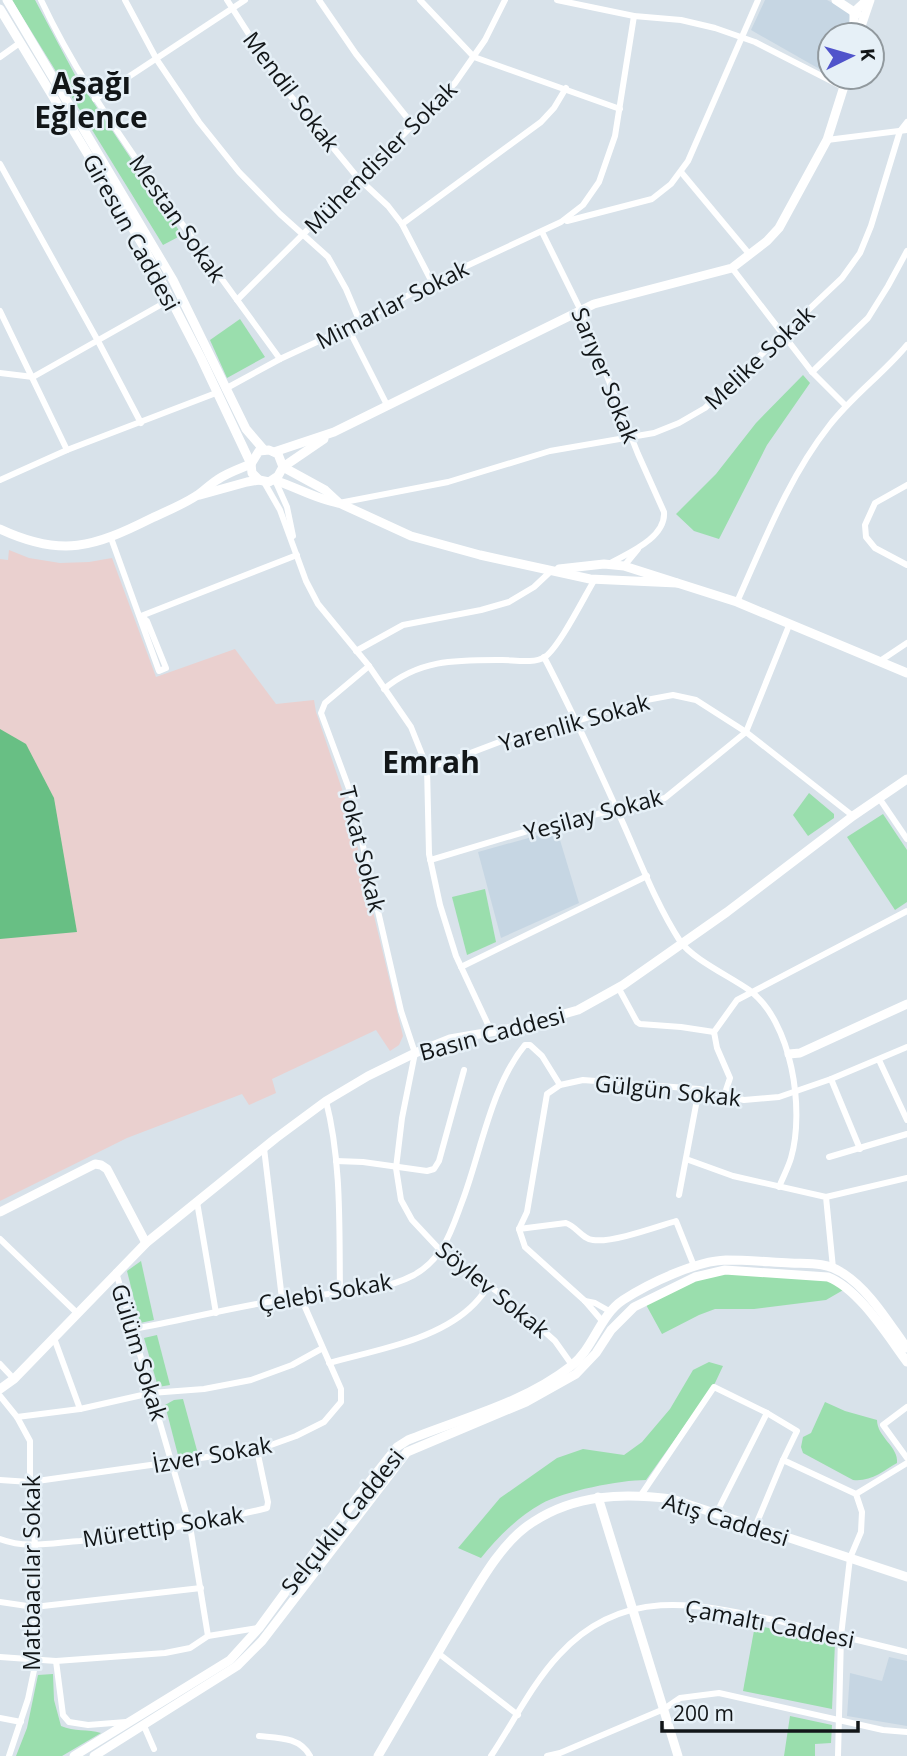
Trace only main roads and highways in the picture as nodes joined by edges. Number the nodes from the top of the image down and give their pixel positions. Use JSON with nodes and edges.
{"nodes":[{"id":1,"x":6,"y":0,"type":"edge"},
{"id":2,"x":836,"y":0,"type":"edge"},
{"id":3,"x":869,"y":0,"type":"edge"},
{"id":4,"x":0,"y":9,"type":"edge"},
{"id":5,"x":854,"y":12,"type":"junction"},
{"id":6,"x":865,"y":18,"type":"junction"},
{"id":7,"x":855,"y":21,"type":"edge"},
{"id":8,"x":863,"y":21,"type":"edge"},
{"id":9,"x":844,"y":91,"type":"edge"},
{"id":10,"x":221,"y":391,"type":"junction"},
{"id":11,"x":334,"y":432,"type":"junction"},
{"id":12,"x":269,"y":451,"type":"junction"},
{"id":13,"x":251,"y":464,"type":"junction"},
{"id":14,"x":283,"y":467,"type":"junction"},
{"id":15,"x":274,"y":480,"type":"junction"},
{"id":16,"x":261,"y":481,"type":"junction"},
{"id":17,"x":195,"y":496,"type":"junction"},
{"id":18,"x":340,"y":503,"type":"junction"},
{"id":19,"x":0,"y":529,"type":"edge"},
{"id":20,"x":603,"y":564,"type":"junction"},
{"id":21,"x":624,"y":566,"type":"junction"},
{"id":22,"x":551,"y":571,"type":"junction"},
{"id":23,"x":595,"y":579,"type":"junction"},
{"id":24,"x":620,"y":580,"type":"junction"},
{"id":25,"x":677,"y":583,"type":"junction"},
{"id":26,"x":907,"y":673,"type":"edge"},
{"id":27,"x":907,"y":779,"type":"edge"},
{"id":28,"x":907,"y":1004,"type":"edge"},
{"id":29,"x":789,"y":1054,"type":"road end"},
{"id":30,"x":0,"y":1212,"type":"edge"},
{"id":31,"x":146,"y":1243,"type":"junction"},
{"id":32,"x":907,"y":1348,"type":"edge"},
{"id":33,"x":907,"y":1362,"type":"edge"},
{"id":34,"x":0,"y":1389,"type":"edge"},
{"id":35,"x":598,"y":1497,"type":"junction"},
{"id":36,"x":907,"y":1577,"type":"edge"},
{"id":37,"x":74,"y":1756,"type":"edge"},
{"id":38,"x":94,"y":1756,"type":"edge"},
{"id":39,"x":378,"y":1756,"type":"edge"},
{"id":40,"x":678,"y":1756,"type":"edge"}],
"edges":[{"from":1,"to":10,"type":"main road","name":"Giresun Caddesi"},
{"from":2,"to":5,"type":"main road"},
{"from":3,"to":5,"type":"main road"},
{"from":3,"to":6,"type":"main road"},
{"from":4,"to":10,"type":"main road","name":"Giresun Caddesi"},
{"from":5,"to":6,"type":"main road"},
{"from":5,"to":7,"type":"main road"},
{"from":6,"to":8,"type":"main road"},
{"from":9,"to":11,"type":"main road"},
{"from":10,"to":12,"type":"main road","name":"Giresun Caddesi"},
{"from":10,"to":13,"type":"main road","name":"Giresun Caddesi"},
{"from":11,"to":12,"type":"main road"},
{"from":11,"to":14,"type":"main road"},
{"from":12,"to":13,"type":"main road"},
{"from":12,"to":14,"type":"main road"},
{"from":13,"to":16,"type":"main road"},
{"from":13,"to":17,"type":"main road"},
{"from":14,"to":15,"type":"main road"},
{"from":14,"to":18,"type":"main road"},
{"from":15,"to":16,"type":"main road"},
{"from":15,"to":18,"type":"main road"},
{"from":16,"to":17,"type":"main road"},
{"from":17,"to":19,"type":"main road"},
{"from":18,"to":22,"type":"main road"},
{"from":20,"to":21,"type":"main road"},
{"from":20,"to":22,"type":"main road"},
{"from":20,"to":23,"type":"main road"},
{"from":21,"to":24,"type":"main road"},
{"from":21,"to":25,"type":"main road"},
{"from":22,"to":23,"type":"main road"},
{"from":23,"to":24,"type":"main road"},
{"from":24,"to":25,"type":"main road"},
{"from":25,"to":26,"type":"main road"},
{"from":27,"to":31,"type":"main road","name":"Basın Caddesi"},
{"from":28,"to":29,"type":"main road"},
{"from":30,"to":31,"type":"main road"},
{"from":31,"to":34,"type":"main road","name":"Basın Caddesi"},
{"from":32,"to":37,"type":"main road","name":"Selçuklu Caddesi"},
{"from":33,"to":38,"type":"main road","name":"Selçuklu Caddesi"},
{"from":35,"to":36,"type":"main road","name":"Atış Caddesi"},
{"from":35,"to":39,"type":"main road","name":"Atış Caddesi"},
{"from":35,"to":40,"type":"main road"}]}
